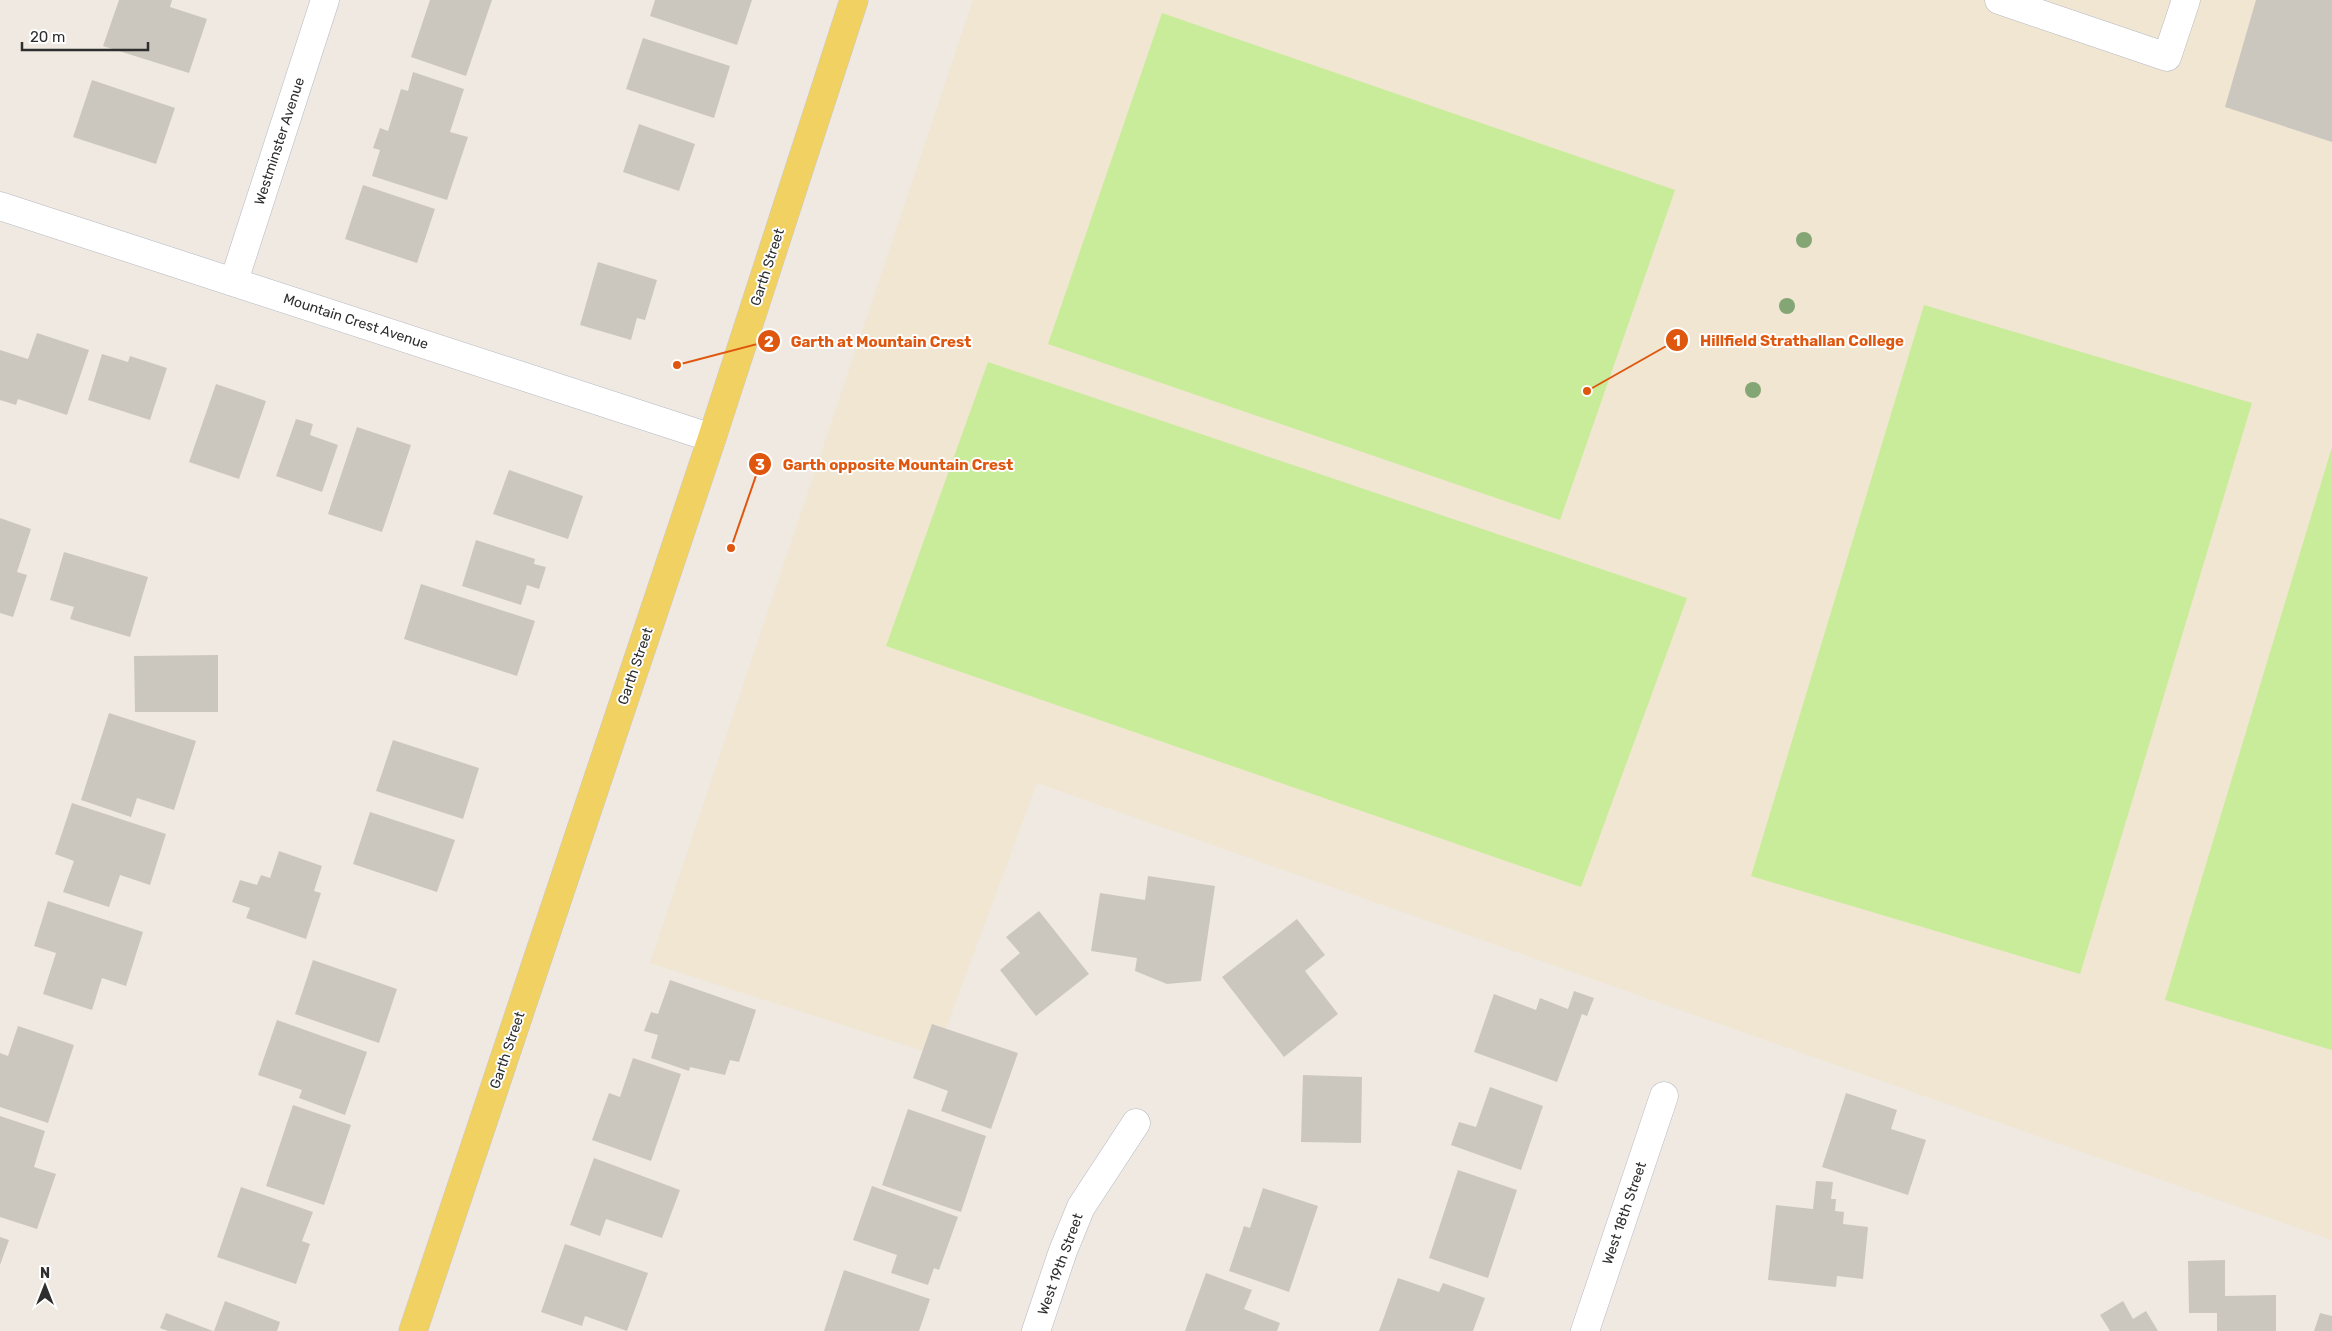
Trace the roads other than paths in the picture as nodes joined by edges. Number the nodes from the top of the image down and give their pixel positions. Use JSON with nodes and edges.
{"nodes":[{"id":1,"x":325,"y":0,"type":"edge"},
{"id":2,"x":854,"y":0,"type":"edge"},
{"id":3,"x":1998,"y":0,"type":"edge"},
{"id":4,"x":2186,"y":0,"type":"edge"},
{"id":5,"x":0,"y":206,"type":"edge"},
{"id":6,"x":234,"y":281,"type":"junction"},
{"id":7,"x":712,"y":438,"type":"junction"},
{"id":8,"x":1664,"y":1096,"type":"dead end"},
{"id":9,"x":1136,"y":1123,"type":"dead end"},
{"id":10,"x":413,"y":1331,"type":"edge"},
{"id":11,"x":1036,"y":1331,"type":"edge"},
{"id":12,"x":1584,"y":1331,"type":"edge"}],
"edges":[{"from":1,"to":6,"type":"street","name":"Westminster Avenue"},
{"from":2,"to":7,"type":"main road","name":"Garth Street"},
{"from":3,"to":4,"type":"street"},
{"from":5,"to":6,"type":"street","name":"Mountain Crest Avenue"},
{"from":6,"to":7,"type":"street","name":"Mountain Crest Avenue"},
{"from":7,"to":10,"type":"main road","name":"Garth Street"},
{"from":8,"to":12,"type":"street","name":"West 18th Street"},
{"from":9,"to":11,"type":"street","name":"West 19th Street"}]}
